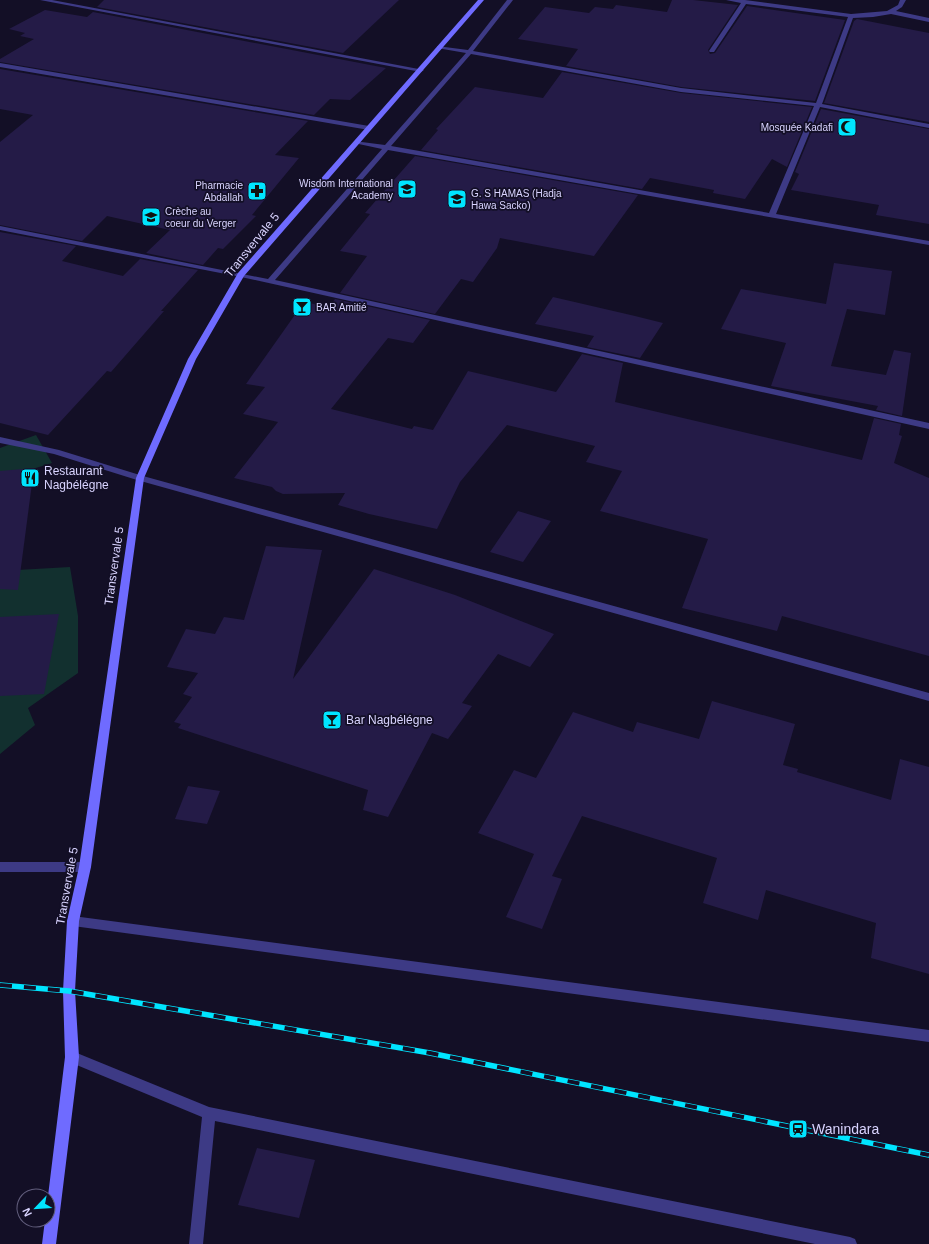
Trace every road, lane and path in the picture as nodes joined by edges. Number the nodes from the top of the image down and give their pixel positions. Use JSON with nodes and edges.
{"nodes":[{"id":1,"x":43,"y":0,"type":"edge"},
{"id":2,"x":481,"y":0,"type":"edge"},
{"id":3,"x":510,"y":0,"type":"edge"},
{"id":4,"x":729,"y":0,"type":"edge"},
{"id":5,"x":903,"y":0,"type":"edge"},
{"id":6,"x":745,"y":2,"type":"junction"},
{"id":7,"x":891,"y":12,"type":"junction"},
{"id":8,"x":851,"y":16,"type":"junction"},
{"id":9,"x":929,"y":20,"type":"edge"},
{"id":10,"x":439,"y":47,"type":"junction"},
{"id":11,"x":712,"y":51,"type":"dead end"},
{"id":12,"x":470,"y":52,"type":"junction"},
{"id":13,"x":0,"y":65,"type":"edge"},
{"id":14,"x":421,"y":70,"type":"junction"},
{"id":15,"x":818,"y":106,"type":"junction"},
{"id":16,"x":929,"y":126,"type":"edge"},
{"id":17,"x":369,"y":128,"type":"junction"},
{"id":18,"x":356,"y":142,"type":"junction"},
{"id":19,"x":388,"y":148,"type":"junction"},
{"id":20,"x":772,"y":215,"type":"junction"},
{"id":21,"x":0,"y":228,"type":"edge"},
{"id":22,"x":929,"y":243,"type":"edge"},
{"id":23,"x":241,"y":275,"type":"junction"},
{"id":24,"x":270,"y":281,"type":"junction"},
{"id":25,"x":929,"y":426,"type":"edge"},
{"id":26,"x":0,"y":440,"type":"edge"},
{"id":27,"x":140,"y":478,"type":"junction"},
{"id":28,"x":929,"y":697,"type":"edge"},
{"id":29,"x":0,"y":862,"type":"edge"},
{"id":30,"x":13,"y":866,"type":"junction"},
{"id":31,"x":0,"y":867,"type":"edge"},
{"id":32,"x":85,"y":867,"type":"junction"},
{"id":33,"x":73,"y":921,"type":"junction"},
{"id":34,"x":929,"y":1036,"type":"edge"},
{"id":35,"x":72,"y":1057,"type":"junction"},
{"id":36,"x":209,"y":1113,"type":"junction"},
{"id":37,"x":49,"y":1244,"type":"edge"},
{"id":38,"x":196,"y":1244,"type":"edge"},
{"id":39,"x":850,"y":1244,"type":"edge"}],
"edges":[{"from":1,"to":14,"type":"street"},
{"from":2,"to":10,"type":"main road","name":"Transvervale 5"},
{"from":3,"to":12,"type":"street"},
{"from":4,"to":6,"type":"street"},
{"from":5,"to":7,"type":"street"},
{"from":6,"to":8,"type":"street"},
{"from":6,"to":11,"type":"street"},
{"from":7,"to":8,"type":"street"},
{"from":7,"to":9,"type":"street"},
{"from":8,"to":15,"type":"street"},
{"from":10,"to":12,"type":"street"},
{"from":10,"to":14,"type":"main road","name":"Transvervale 5"},
{"from":12,"to":15,"type":"street"},
{"from":12,"to":19,"type":"street"},
{"from":13,"to":17,"type":"street"},
{"from":14,"to":17,"type":"main road","name":"Transvervale 5"},
{"from":15,"to":16,"type":"street"},
{"from":15,"to":20,"type":"street"},
{"from":17,"to":18,"type":"main road","name":"Transvervale 5"},
{"from":18,"to":19,"type":"street"},
{"from":18,"to":23,"type":"main road","name":"Transvervale 5"},
{"from":19,"to":20,"type":"street"},
{"from":19,"to":24,"type":"street"},
{"from":20,"to":22,"type":"street"},
{"from":21,"to":23,"type":"street"},
{"from":23,"to":24,"type":"street"},
{"from":23,"to":27,"type":"main road","name":"Transvervale 5"},
{"from":24,"to":25,"type":"street"},
{"from":26,"to":27,"type":"street"},
{"from":27,"to":28,"type":"street"},
{"from":27,"to":32,"type":"main road","name":"Transvervale 5"},
{"from":29,"to":30,"type":"street"},
{"from":30,"to":31,"type":"street"},
{"from":30,"to":32,"type":"street"},
{"from":32,"to":33,"type":"main road","name":"Transvervale 5"},
{"from":33,"to":34,"type":"street"},
{"from":33,"to":35,"type":"main road","name":"Transvervale 5"},
{"from":35,"to":36,"type":"street"},
{"from":35,"to":37,"type":"main road","name":"Transvervale 5"},
{"from":36,"to":38,"type":"street"},
{"from":36,"to":39,"type":"street"}]}
